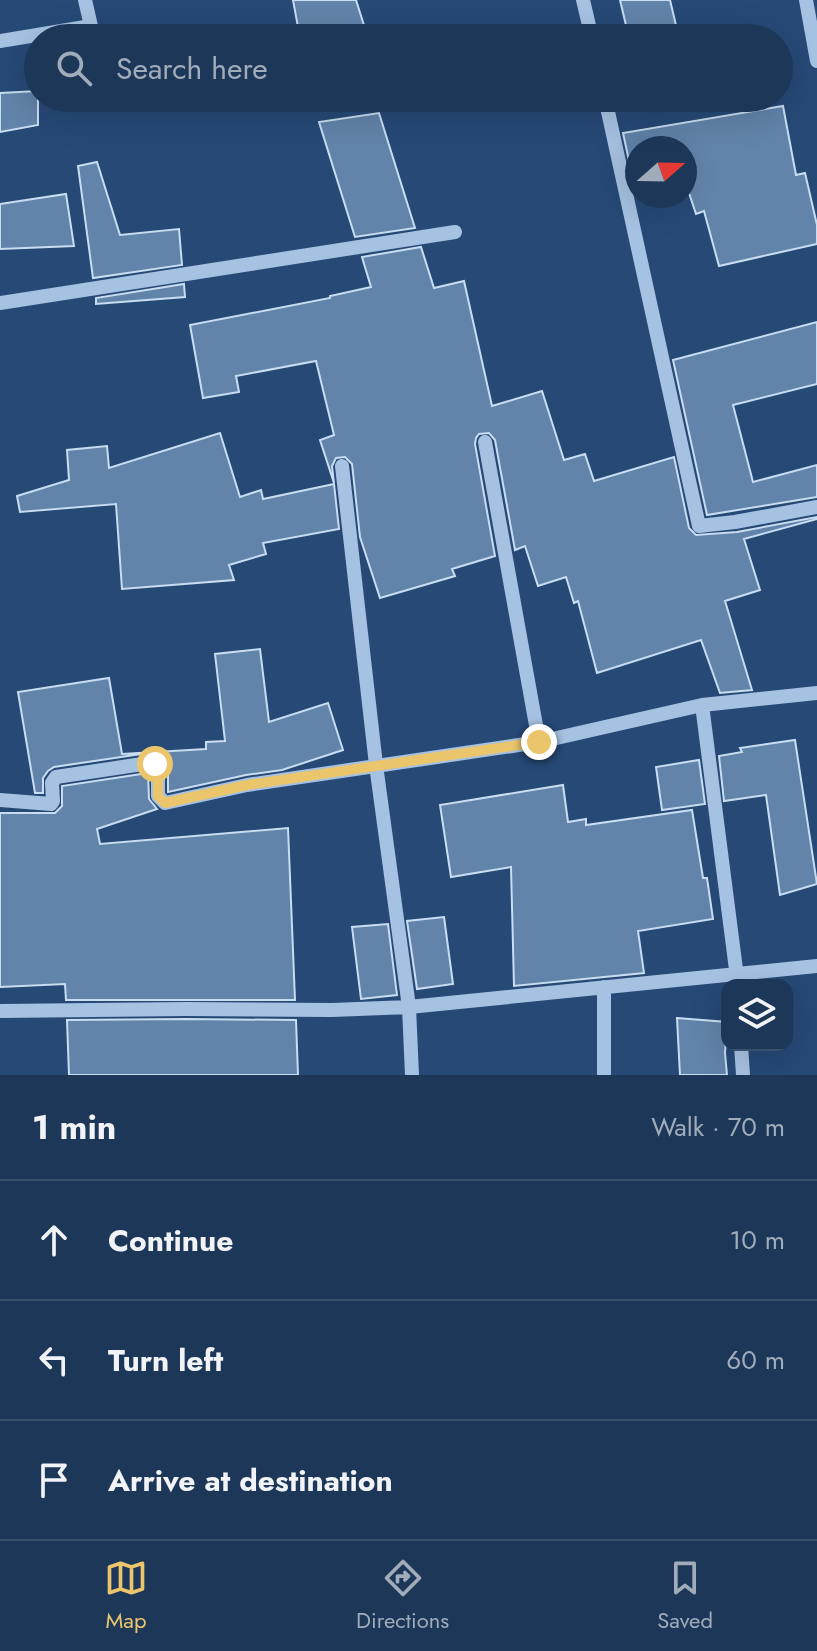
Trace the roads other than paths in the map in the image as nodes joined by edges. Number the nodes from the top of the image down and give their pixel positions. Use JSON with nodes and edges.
{"nodes":[{"id":1,"x":85,"y":0,"type":"edge"},
{"id":2,"x":583,"y":0,"type":"edge"},
{"id":3,"x":806,"y":0,"type":"edge"},
{"id":4,"x":91,"y":24,"type":"edge"},
{"id":5,"x":589,"y":24,"type":"edge"},
{"id":6,"x":24,"y":37,"type":"edge"},
{"id":7,"x":0,"y":41,"type":"edge"},
{"id":8,"x":817,"y":61,"type":"edge"},
{"id":9,"x":608,"y":112,"type":"edge"},
{"id":10,"x":455,"y":232,"type":"dead end"},
{"id":11,"x":0,"y":303,"type":"edge"},
{"id":12,"x":485,"y":442,"type":"dead end"},
{"id":13,"x":342,"y":466,"type":"dead end"},
{"id":14,"x":817,"y":507,"type":"edge"},
{"id":15,"x":817,"y":693,"type":"edge"},
{"id":16,"x":702,"y":705,"type":"junction"},
{"id":17,"x":539,"y":742,"type":"junction"},
{"id":18,"x":376,"y":765,"type":"junction"},
{"id":19,"x":0,"y":800,"type":"edge"},
{"id":20,"x":817,"y":966,"type":"edge"},
{"id":21,"x":738,"y":979,"type":"edge"},
{"id":22,"x":721,"y":980,"type":"edge"},
{"id":23,"x":604,"y":987,"type":"junction"},
{"id":24,"x":409,"y":1007,"type":"junction"},
{"id":25,"x":0,"y":1011,"type":"edge"},
{"id":26,"x":741,"y":1051,"type":"edge"},
{"id":27,"x":412,"y":1075,"type":"edge"},
{"id":28,"x":604,"y":1075,"type":"edge"},
{"id":29,"x":743,"y":1075,"type":"edge"}],
"edges":[{"from":1,"to":4,"type":"street"},
{"from":2,"to":5,"type":"street"},
{"from":3,"to":8,"type":"street"},
{"from":6,"to":7,"type":"street"},
{"from":9,"to":14,"type":"street"},
{"from":10,"to":11,"type":"street"},
{"from":12,"to":17,"type":"street"},
{"from":13,"to":18,"type":"street"},
{"from":15,"to":16,"type":"street"},
{"from":16,"to":17,"type":"street"},
{"from":16,"to":21,"type":"street"},
{"from":17,"to":18,"type":"street"},
{"from":18,"to":19,"type":"street"},
{"from":18,"to":24,"type":"street"},
{"from":20,"to":21,"type":"street"},
{"from":22,"to":23,"type":"street"},
{"from":23,"to":24,"type":"street"},
{"from":23,"to":28,"type":"street"},
{"from":24,"to":25,"type":"street"},
{"from":24,"to":27,"type":"street"},
{"from":26,"to":29,"type":"street"}]}
